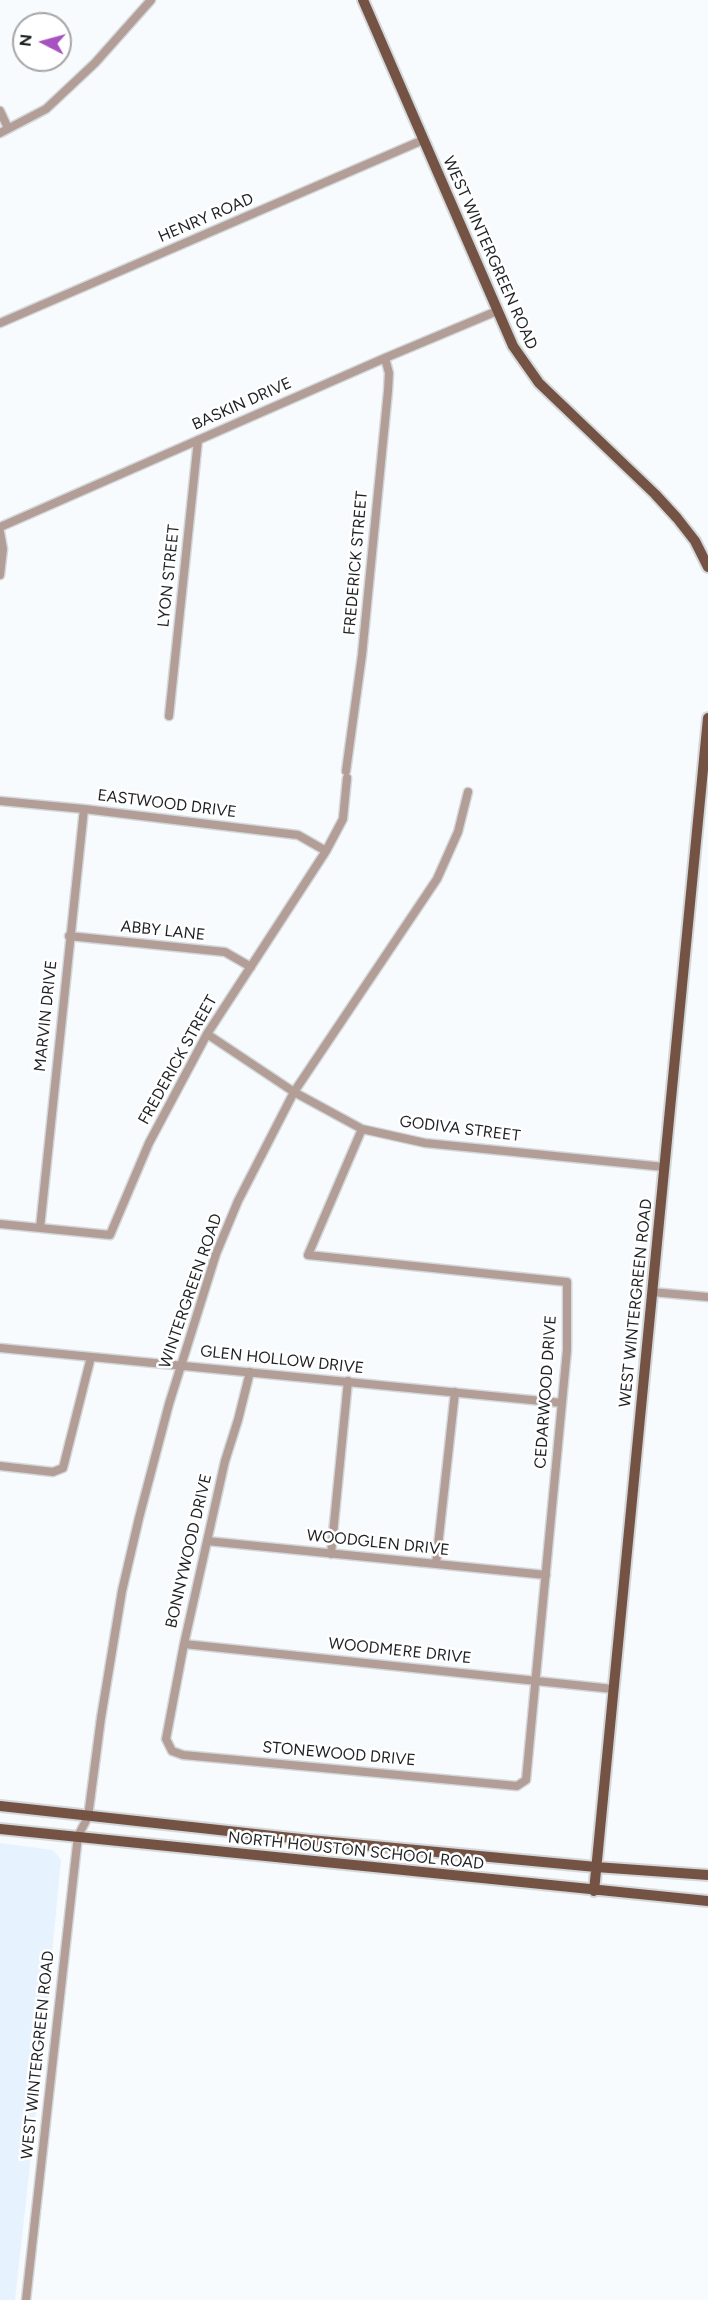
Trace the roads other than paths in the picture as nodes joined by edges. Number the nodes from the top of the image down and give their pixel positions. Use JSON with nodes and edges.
{"nodes":[{"id":1,"x":151,"y":0,"type":"edge"},
{"id":2,"x":363,"y":0,"type":"edge"},
{"id":3,"x":0,"y":111,"type":"edge"},
{"id":4,"x":4,"y":131,"type":"edge"},
{"id":5,"x":423,"y":140,"type":"junction"},
{"id":6,"x":497,"y":311,"type":"junction"},
{"id":7,"x":0,"y":323,"type":"edge"},
{"id":8,"x":385,"y":358,"type":"junction"},
{"id":9,"x":198,"y":440,"type":"junction"},
{"id":10,"x":0,"y":527,"type":"edge"},
{"id":11,"x":0,"y":532,"type":"edge"},
{"id":12,"x":708,"y":567,"type":"edge"},
{"id":13,"x":0,"y":575,"type":"edge"},
{"id":14,"x":169,"y":716,"type":"dead end"},
{"id":15,"x":708,"y":718,"type":"edge"},
{"id":16,"x":468,"y":792,"type":"dead end"},
{"id":17,"x":0,"y":801,"type":"edge"},
{"id":18,"x":84,"y":808,"type":"junction"},
{"id":19,"x":703,"y":819,"type":"edge"},
{"id":20,"x":326,"y":851,"type":"junction"},
{"id":21,"x":69,"y":936,"type":"junction"},
{"id":22,"x":251,"y":967,"type":"junction"},
{"id":23,"x":207,"y":1034,"type":"junction"},
{"id":24,"x":294,"y":1092,"type":"junction"},
{"id":25,"x":362,"y":1129,"type":"junction"},
{"id":26,"x":664,"y":1167,"type":"junction"},
{"id":27,"x":0,"y":1224,"type":"edge"},
{"id":28,"x":40,"y":1228,"type":"junction"},
{"id":29,"x":652,"y":1292,"type":"junction"},
{"id":30,"x":708,"y":1298,"type":"edge"},
{"id":31,"x":0,"y":1348,"type":"edge"},
{"id":32,"x":91,"y":1357,"type":"junction"},
{"id":33,"x":182,"y":1364,"type":"junction"},
{"id":34,"x":250,"y":1372,"type":"junction"},
{"id":35,"x":348,"y":1381,"type":"junction"},
{"id":36,"x":455,"y":1392,"type":"junction"},
{"id":37,"x":562,"y":1403,"type":"junction"},
{"id":38,"x":0,"y":1467,"type":"edge"},
{"id":39,"x":207,"y":1541,"type":"junction"},
{"id":40,"x":331,"y":1554,"type":"junction"},
{"id":41,"x":436,"y":1564,"type":"junction"},
{"id":42,"x":546,"y":1575,"type":"junction"},
{"id":43,"x":184,"y":1644,"type":"junction"},
{"id":44,"x":536,"y":1681,"type":"junction"},
{"id":45,"x":613,"y":1689,"type":"junction"},
{"id":46,"x":166,"y":1739,"type":"joint"},
{"id":47,"x":517,"y":1786,"type":"joint"},
{"id":48,"x":0,"y":1806,"type":"edge"},
{"id":49,"x":88,"y":1817,"type":"junction"},
{"id":50,"x":0,"y":1829,"type":"edge"},
{"id":51,"x":78,"y":1836,"type":"junction"},
{"id":52,"x":596,"y":1867,"type":"junction"},
{"id":53,"x":708,"y":1875,"type":"edge"},
{"id":54,"x":594,"y":1891,"type":"junction"},
{"id":55,"x":708,"y":1901,"type":"edge"},
{"id":56,"x":26,"y":2300,"type":"edge"}],
"edges":[{"from":1,"to":4,"type":"street"},
{"from":2,"to":5,"type":"main road","name":"WEST WINTERGREEN ROAD"},
{"from":3,"to":4,"type":"street"},
{"from":5,"to":6,"type":"main road","name":"WEST WINTERGREEN ROAD"},
{"from":5,"to":7,"type":"street","name":"HENRY ROAD"},
{"from":6,"to":8,"type":"street","name":"BASKIN DRIVE"},
{"from":6,"to":12,"type":"main road","name":"WEST WINTERGREEN ROAD"},
{"from":8,"to":9,"type":"street","name":"BASKIN DRIVE"},
{"from":8,"to":20,"type":"street","name":"FREDERICK STREET"},
{"from":9,"to":10,"type":"street","name":"BASKIN DRIVE"},
{"from":9,"to":14,"type":"street","name":"LYON STREET"},
{"from":11,"to":13,"type":"street"},
{"from":15,"to":19,"type":"main road","name":"WEST WINTERGREEN ROAD"},
{"from":16,"to":24,"type":"street","name":"WINTERGREEN ROAD"},
{"from":17,"to":18,"type":"street","name":"EASTWOOD DRIVE"},
{"from":18,"to":20,"type":"street","name":"EASTWOOD DRIVE"},
{"from":18,"to":21,"type":"street","name":"MARVIN DRIVE"},
{"from":19,"to":26,"type":"main road","name":"WEST WINTERGREEN ROAD"},
{"from":20,"to":22,"type":"street","name":"FREDERICK STREET"},
{"from":21,"to":22,"type":"street","name":"ABBY LANE"},
{"from":21,"to":28,"type":"street","name":"MARVIN DRIVE"},
{"from":22,"to":23,"type":"street","name":"FREDERICK STREET"},
{"from":23,"to":24,"type":"street","name":"GODIVA STREET"},
{"from":23,"to":28,"type":"street","name":"FREDERICK STREET"},
{"from":24,"to":25,"type":"street","name":"GODIVA STREET"},
{"from":24,"to":33,"type":"street","name":"WINTERGREEN ROAD"},
{"from":25,"to":26,"type":"street","name":"GODIVA STREET"},
{"from":25,"to":37,"type":"street","name":"CEDARWOOD DRIVE"},
{"from":26,"to":29,"type":"main road","name":"WEST WINTERGREEN ROAD"},
{"from":27,"to":28,"type":"street","name":"FREDERICK STREET"},
{"from":29,"to":30,"type":"street"},
{"from":29,"to":45,"type":"main road","name":"WEST WINTERGREEN ROAD"},
{"from":31,"to":32,"type":"street","name":"GLEN HOLLOW DRIVE"},
{"from":32,"to":33,"type":"street","name":"GLEN HOLLOW DRIVE"},
{"from":32,"to":38,"type":"street"},
{"from":33,"to":34,"type":"street","name":"GLEN HOLLOW DRIVE"},
{"from":33,"to":49,"type":"street","name":"WINTERGREEN ROAD"},
{"from":34,"to":35,"type":"street","name":"GLEN HOLLOW DRIVE"},
{"from":34,"to":39,"type":"street","name":"BONNYWOOD DRIVE"},
{"from":35,"to":36,"type":"street","name":"GLEN HOLLOW DRIVE"},
{"from":35,"to":40,"type":"street"},
{"from":36,"to":37,"type":"street","name":"GLEN HOLLOW DRIVE"},
{"from":36,"to":41,"type":"street"},
{"from":37,"to":42,"type":"street","name":"CEDARWOOD DRIVE"},
{"from":39,"to":40,"type":"street","name":"WOODGLEN DRIVE"},
{"from":39,"to":43,"type":"street","name":"BONNYWOOD DRIVE"},
{"from":40,"to":41,"type":"street","name":"WOODGLEN DRIVE"},
{"from":41,"to":42,"type":"street","name":"WOODGLEN DRIVE"},
{"from":42,"to":44,"type":"street","name":"CEDARWOOD DRIVE"},
{"from":43,"to":44,"type":"street","name":"WOODMERE DRIVE"},
{"from":43,"to":46,"type":"street","name":"BONNYWOOD DRIVE"},
{"from":44,"to":45,"type":"street","name":"WOODMERE DRIVE"},
{"from":44,"to":47,"type":"street","name":"CEDARWOOD DRIVE"},
{"from":45,"to":52,"type":"main road","name":"WEST WINTERGREEN ROAD"},
{"from":46,"to":47,"type":"street","name":"STONEWOOD DRIVE"},
{"from":48,"to":49,"type":"main road","name":"NORTH HOUSTON SCHOOL ROAD"},
{"from":49,"to":51,"type":"street","name":"WEST WINTERGREEN ROAD"},
{"from":49,"to":52,"type":"main road","name":"NORTH HOUSTON SCHOOL ROAD"},
{"from":50,"to":51,"type":"main road","name":"NORTH HOUSTON SCHOOL ROAD"},
{"from":51,"to":54,"type":"main road","name":"NORTH HOUSTON SCHOOL ROAD"},
{"from":51,"to":56,"type":"street","name":"WEST WINTERGREEN ROAD"},
{"from":52,"to":53,"type":"main road","name":"NORTH HOUSTON SCHOOL ROAD"},
{"from":52,"to":54,"type":"main road","name":"WEST WINTERGREEN ROAD"},
{"from":54,"to":55,"type":"main road","name":"NORTH HOUSTON SCHOOL ROAD"}]}
